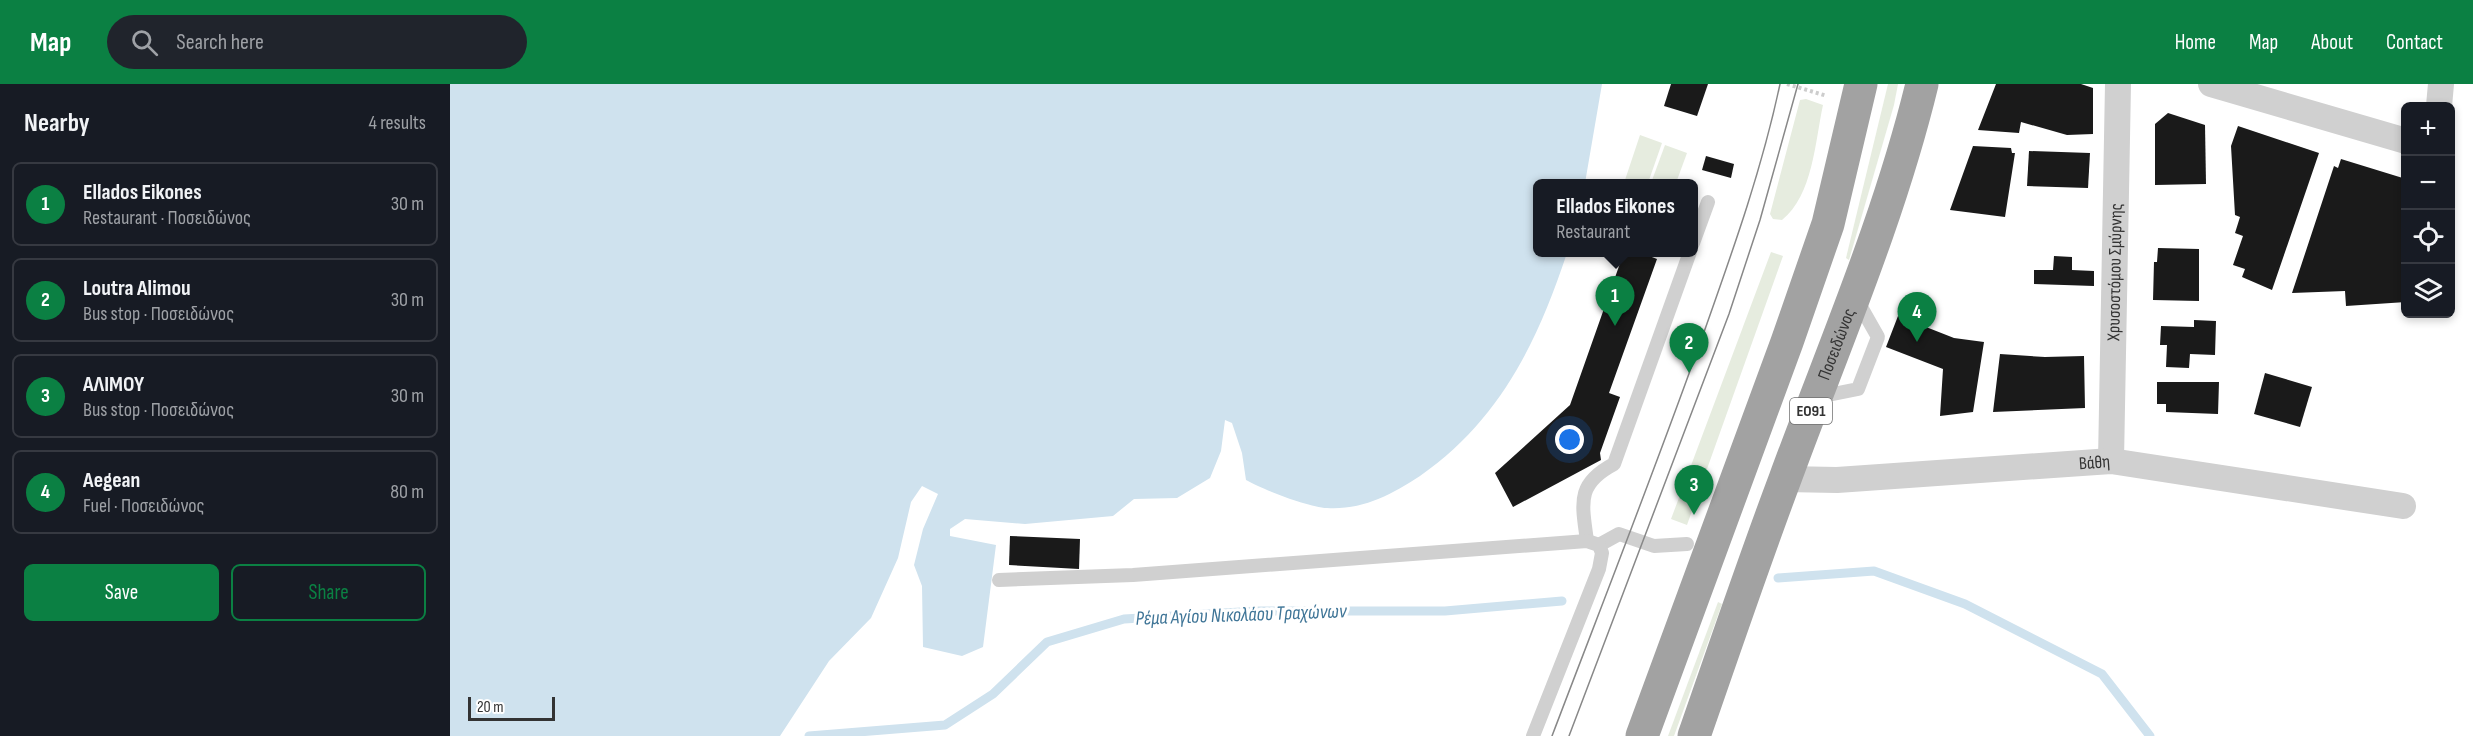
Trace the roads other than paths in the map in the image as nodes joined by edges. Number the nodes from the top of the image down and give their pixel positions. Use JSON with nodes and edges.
{"nodes":[{"id":1,"x":1861,"y":84,"type":"edge"},
{"id":2,"x":1922,"y":84,"type":"edge"},
{"id":3,"x":2118,"y":84,"type":"edge"},
{"id":4,"x":2211,"y":84,"type":"edge"},
{"id":5,"x":2441,"y":84,"type":"edge"},
{"id":6,"x":2439,"y":102,"type":"edge"},
{"id":7,"x":2401,"y":140,"type":"edge"},
{"id":8,"x":1707,"y":202,"type":"dead end"},
{"id":9,"x":1698,"y":228,"type":"edge"},
{"id":10,"x":1687,"y":257,"type":"edge"},
{"id":11,"x":2111,"y":461,"type":"junction"},
{"id":12,"x":1785,"y":479,"type":"junction"},
{"id":13,"x":2403,"y":506,"type":"dead end"},
{"id":14,"x":1593,"y":543,"type":"junction"},
{"id":15,"x":1688,"y":544,"type":"dead end"},
{"id":16,"x":999,"y":580,"type":"dead end"},
{"id":17,"x":1533,"y":736,"type":"edge"},
{"id":18,"x":1642,"y":736,"type":"edge"},
{"id":19,"x":1694,"y":736,"type":"edge"}],
"edges":[{"from":1,"to":18,"type":"highway","number":"ΕΟ91"},
{"from":2,"to":12,"type":"highway","name":"Ποσειδώνος","number":"ΕΟ91"},
{"from":3,"to":11,"type":"street","name":"Χρυσοστόμου Σμύρνης"},
{"from":4,"to":7,"type":"street"},
{"from":5,"to":6,"type":"street"},
{"from":8,"to":9,"type":"lane"},
{"from":10,"to":14,"type":"lane"},
{"from":11,"to":12,"type":"street","name":"Βάθη"},
{"from":11,"to":13,"type":"street","name":"Βάθη"},
{"from":12,"to":19,"type":"highway","name":"Ποσειδώνος","number":"ΕΟ91"},
{"from":14,"to":15,"type":"lane"},
{"from":14,"to":16,"type":"lane"},
{"from":14,"to":17,"type":"lane"}]}
